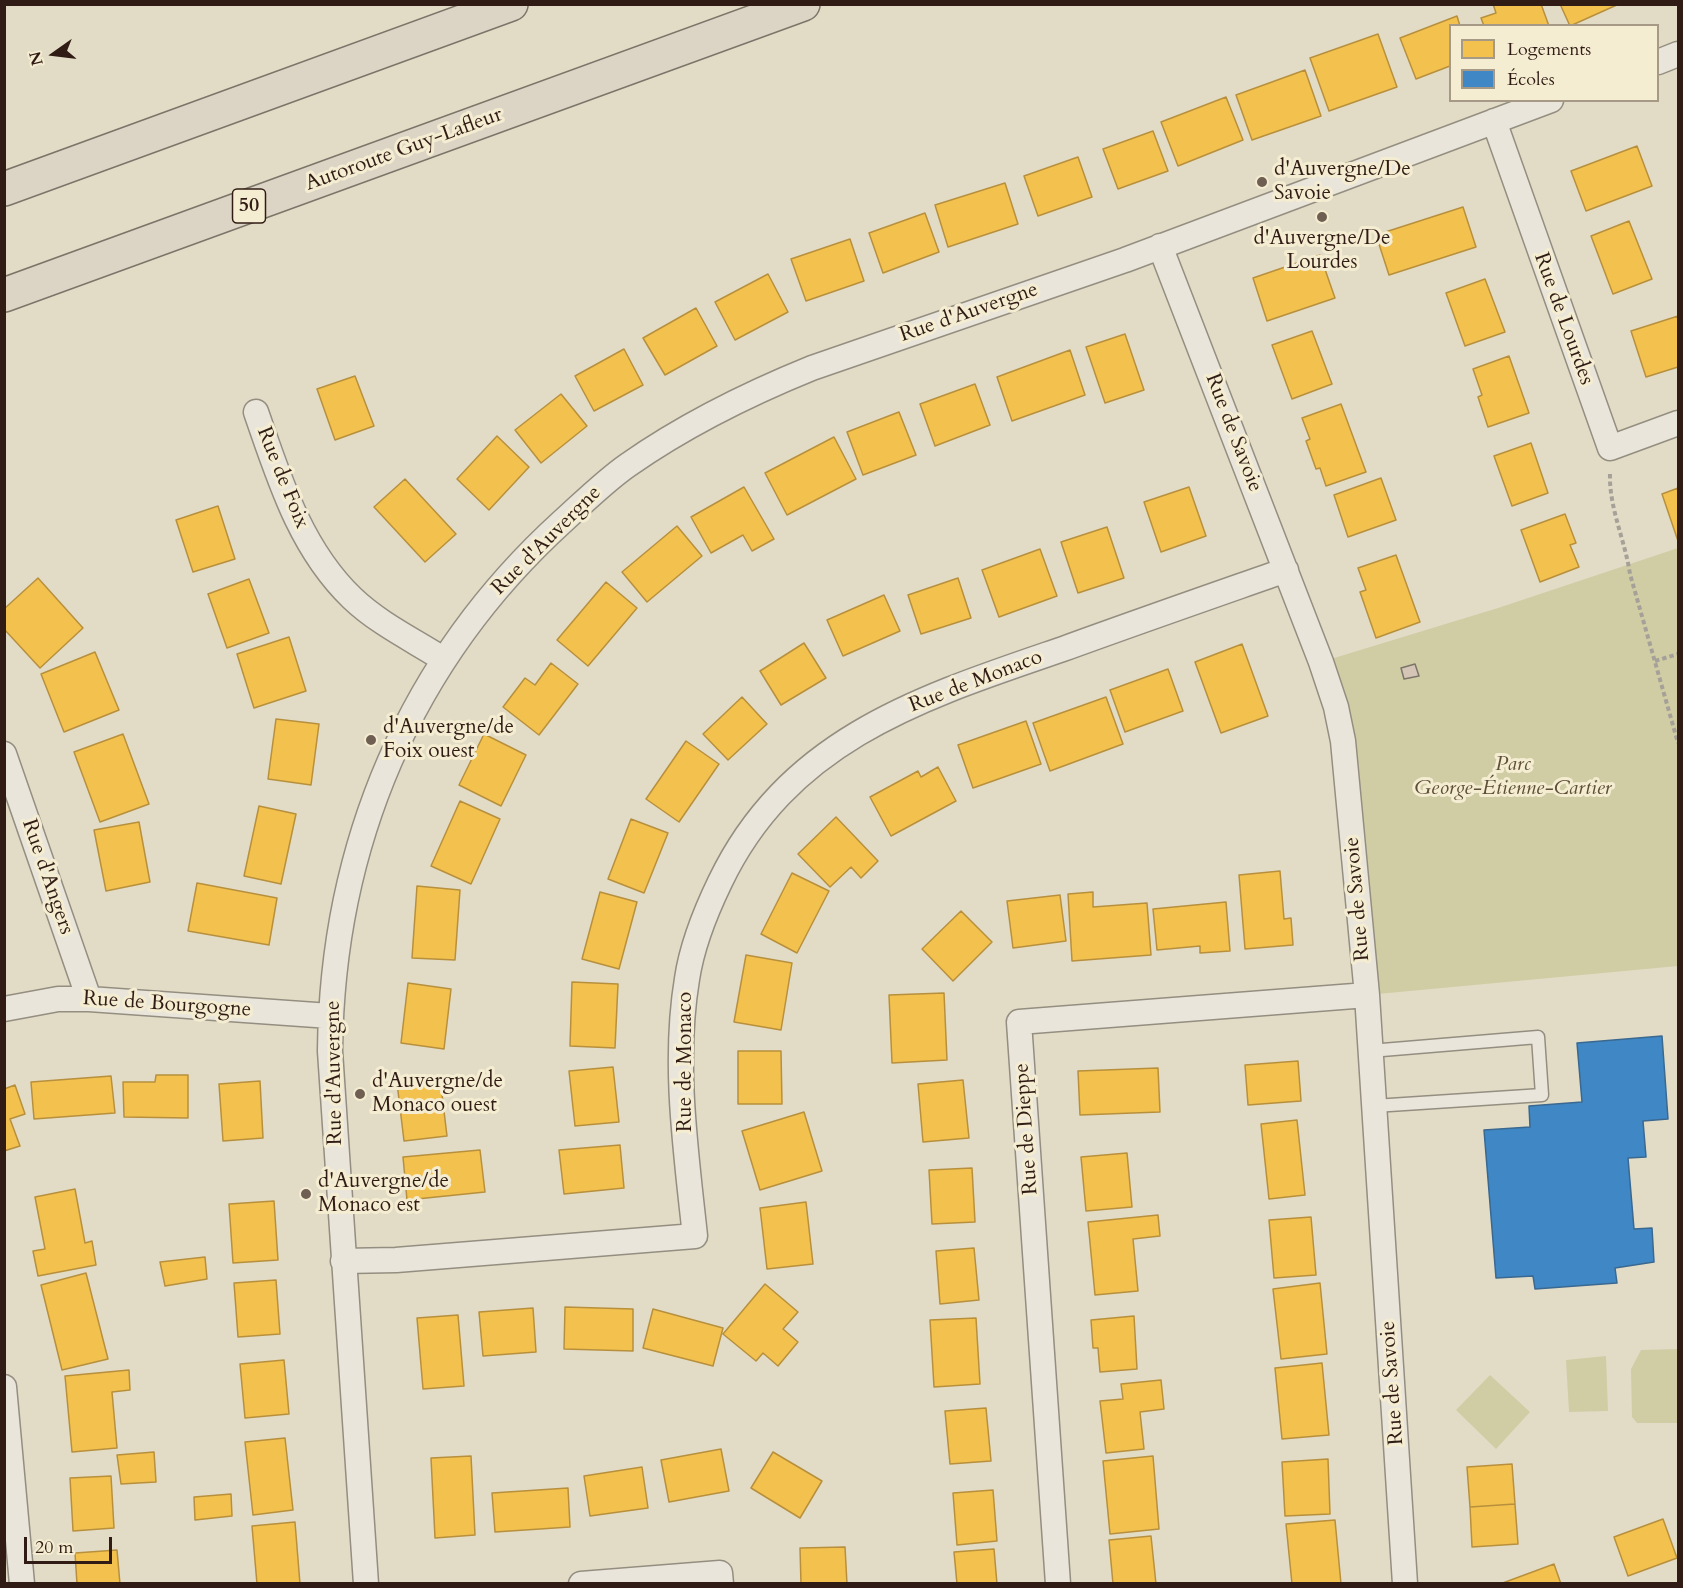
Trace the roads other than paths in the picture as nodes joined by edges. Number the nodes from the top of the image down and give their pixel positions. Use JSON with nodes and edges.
{"nodes":[{"id":1,"x":512,"y":4,"type":"edge"},
{"id":2,"x":803,"y":4,"type":"edge"},
{"id":3,"x":1678,"y":54,"type":"edge"},
{"id":4,"x":1659,"y":62,"type":"edge"},
{"id":5,"x":1546,"y":102,"type":"edge"},
{"id":6,"x":1494,"y":121,"type":"junction"},
{"id":7,"x":4,"y":189,"type":"edge"},
{"id":8,"x":1160,"y":246,"type":"junction"},
{"id":9,"x":4,"y":295,"type":"edge"},
{"id":10,"x":256,"y":412,"type":"dead end"},
{"id":11,"x":1678,"y":423,"type":"edge"},
{"id":12,"x":1287,"y":570,"type":"junction"},
{"id":13,"x":443,"y":660,"type":"junction"},
{"id":14,"x":4,"y":754,"type":"edge"},
{"id":15,"x":1367,"y":995,"type":"junction"},
{"id":16,"x":89,"y":999,"type":"junction"},
{"id":17,"x":4,"y":1009,"type":"edge"},
{"id":18,"x":330,"y":1016,"type":"junction"},
{"id":19,"x":1370,"y":1051,"type":"junction"},
{"id":20,"x":1374,"y":1106,"type":"junction"},
{"id":21,"x":343,"y":1261,"type":"junction"},
{"id":22,"x":4,"y":1387,"type":"edge"},
{"id":23,"x":22,"y":1584,"type":"edge"},
{"id":24,"x":366,"y":1584,"type":"edge"},
{"id":25,"x":581,"y":1584,"type":"edge"},
{"id":26,"x":721,"y":1584,"type":"edge"},
{"id":27,"x":1058,"y":1584,"type":"edge"},
{"id":28,"x":1405,"y":1584,"type":"edge"}],
"edges":[{"from":1,"to":7,"type":"highway"},
{"from":2,"to":9,"type":"highway","name":"Autoroute Guy-Lafleur","number":"50"},
{"from":3,"to":4,"type":"street"},
{"from":5,"to":6,"type":"street","name":"Rue d'Auvergne"},
{"from":6,"to":8,"type":"street","name":"Rue d'Auvergne"},
{"from":6,"to":11,"type":"street","name":"Rue de Lourdes"},
{"from":8,"to":12,"type":"street","name":"Rue de Savoie"},
{"from":8,"to":13,"type":"street","name":"Rue d'Auvergne"},
{"from":10,"to":13,"type":"street","name":"Rue de Foix"},
{"from":12,"to":15,"type":"street","name":"Rue de Savoie"},
{"from":12,"to":21,"type":"street","name":"Rue de Monaco"},
{"from":13,"to":18,"type":"street","name":"Rue d'Auvergne"},
{"from":14,"to":16,"type":"street","name":"Rue d'Angers"},
{"from":15,"to":19,"type":"street","name":"Rue de Savoie"},
{"from":15,"to":27,"type":"street","name":"Rue de Dieppe"},
{"from":16,"to":17,"type":"street","name":"Rue de Bourgogne"},
{"from":16,"to":18,"type":"street","name":"Rue de Bourgogne"},
{"from":18,"to":21,"type":"street","name":"Rue d'Auvergne"},
{"from":19,"to":20,"type":"street","name":"Rue de Savoie"},
{"from":19,"to":20,"type":"lane"},
{"from":20,"to":28,"type":"street","name":"Rue de Savoie"},
{"from":21,"to":24,"type":"street","name":"Rue d'Auvergne"},
{"from":22,"to":23,"type":"street"},
{"from":25,"to":26,"type":"street"}]}
